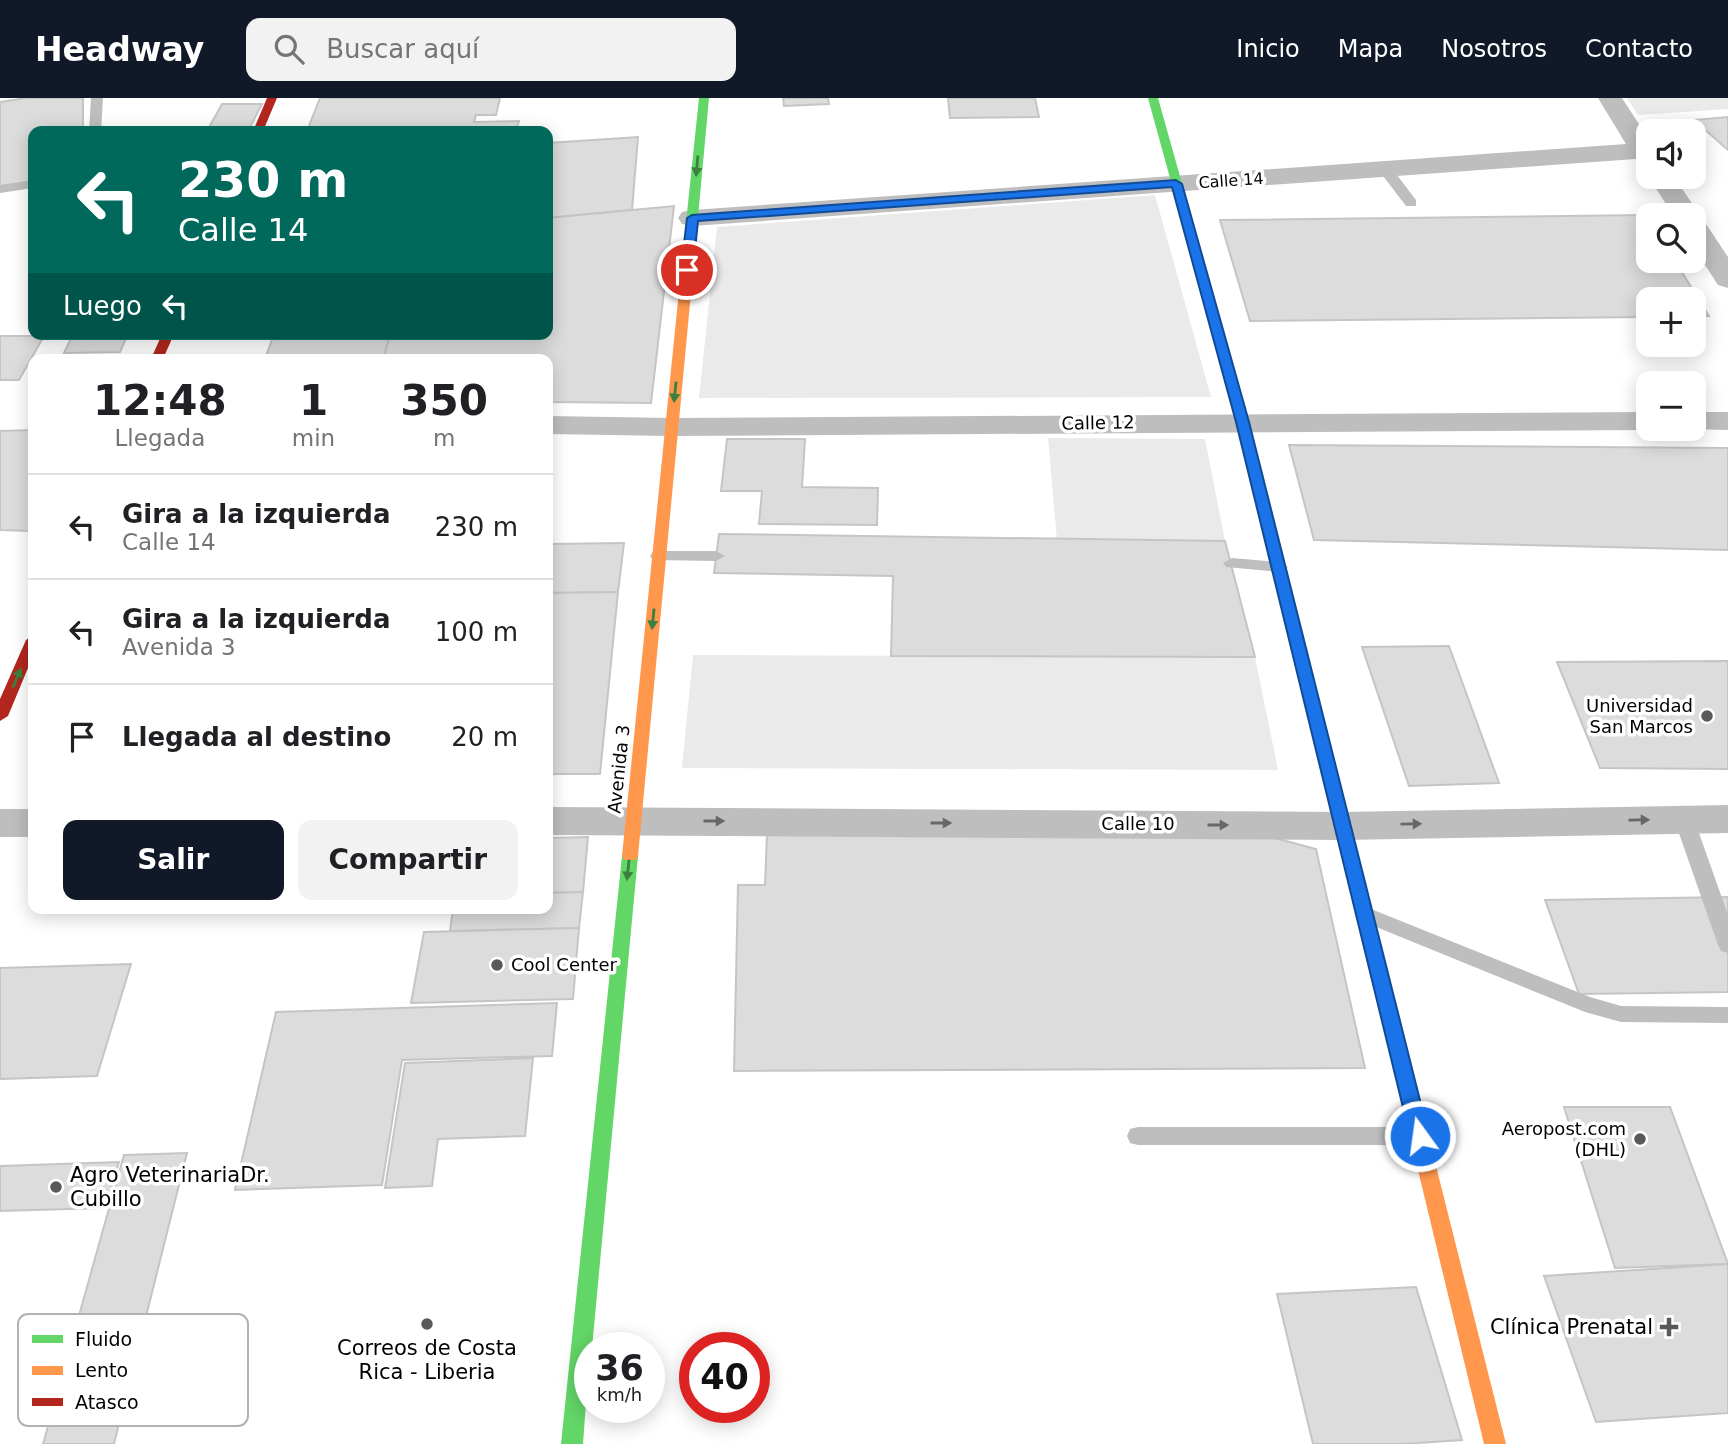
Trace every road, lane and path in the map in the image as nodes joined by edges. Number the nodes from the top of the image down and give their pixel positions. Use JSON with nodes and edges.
{"nodes":[{"id":1,"x":97,"y":98,"type":"edge"},
{"id":2,"x":272,"y":98,"type":"edge"},
{"id":3,"x":704,"y":98,"type":"edge"},
{"id":4,"x":1153,"y":98,"type":"edge"},
{"id":5,"x":1610,"y":98,"type":"edge"},
{"id":6,"x":95,"y":126,"type":"edge"},
{"id":7,"x":260,"y":126,"type":"edge"},
{"id":8,"x":1636,"y":139,"type":"edge"},
{"id":9,"x":1636,"y":156,"type":"edge"},
{"id":10,"x":1385,"y":169,"type":"junction"},
{"id":11,"x":1176,"y":184,"type":"junction"},
{"id":12,"x":28,"y":185,"type":"edge"},
{"id":13,"x":0,"y":189,"type":"edge"},
{"id":14,"x":1411,"y":203,"type":"dead end"},
{"id":15,"x":692,"y":218,"type":"junction"},
{"id":16,"x":1706,"y":245,"type":"edge"},
{"id":17,"x":1728,"y":279,"type":"edge"},
{"id":18,"x":1636,"y":421,"type":"edge"},
{"id":19,"x":1706,"y":421,"type":"edge"},
{"id":20,"x":1728,"y":421,"type":"edge"},
{"id":21,"x":1243,"y":422,"type":"junction"},
{"id":22,"x":553,"y":425,"type":"edge"},
{"id":23,"x":671,"y":427,"type":"junction"},
{"id":24,"x":659,"y":556,"type":"junction"},
{"id":25,"x":716,"y":556,"type":"dead end"},
{"id":26,"x":1232,"y":563,"type":"dead end"},
{"id":27,"x":1279,"y":567,"type":"junction"},
{"id":28,"x":28,"y":652,"type":"edge"},
{"id":29,"x":0,"y":716,"type":"edge"},
{"id":30,"x":1728,"y":818,"type":"edge"},
{"id":31,"x":1684,"y":819,"type":"junction"},
{"id":32,"x":553,"y":821,"type":"edge"},
{"id":33,"x":633,"y":821,"type":"junction"},
{"id":34,"x":0,"y":823,"type":"edge"},
{"id":35,"x":28,"y":823,"type":"edge"},
{"id":36,"x":1343,"y":826,"type":"junction"},
{"id":37,"x":1365,"y":915,"type":"junction"},
{"id":38,"x":1728,"y":945,"type":"edge"},
{"id":39,"x":1728,"y":1015,"type":"edge"},
{"id":40,"x":1138,"y":1136,"type":"dead end"},
{"id":41,"x":1420,"y":1136,"type":"junction"},
{"id":42,"x":572,"y":1444,"type":"edge"},
{"id":43,"x":1495,"y":1444,"type":"edge"}],
"edges":[{"from":1,"to":6,"type":"lane"},
{"from":2,"to":7,"type":"street"},
{"from":3,"to":15,"type":"street","name":"Avenida 3","one_way":true},
{"from":4,"to":11,"type":"street"},
{"from":5,"to":8,"type":"street"},
{"from":9,"to":10,"type":"street","name":"Calle 14"},
{"from":10,"to":11,"type":"street","name":"Calle 14"},
{"from":10,"to":14,"type":"lane"},
{"from":11,"to":15,"type":"street","name":"Calle 14"},
{"from":11,"to":21,"type":"street"},
{"from":12,"to":13,"type":"lane"},
{"from":15,"to":23,"type":"street","name":"Avenida 3","one_way":true},
{"from":16,"to":17,"type":"street"},
{"from":18,"to":21,"type":"street","name":"Calle 12"},
{"from":19,"to":20,"type":"street"},
{"from":21,"to":23,"type":"street","name":"Calle 12"},
{"from":21,"to":27,"type":"street"},
{"from":22,"to":23,"type":"street","name":"Calle 12"},
{"from":23,"to":24,"type":"street","name":"Avenida 3"},
{"from":24,"to":25,"type":"lane"},
{"from":24,"to":33,"type":"street","name":"Avenida 3","one_way":true},
{"from":26,"to":27,"type":"lane"},
{"from":27,"to":36,"type":"street"},
{"from":29,"to":28,"type":"street","one_way":true},
{"from":30,"to":31,"type":"street","name":"Calle 10"},
{"from":36,"to":31,"type":"street","name":"Calle 10","one_way":true},
{"from":31,"to":38,"type":"lane"},
{"from":32,"to":33,"type":"street","name":"Calle 10"},
{"from":33,"to":36,"type":"street","name":"Calle 10","one_way":true},
{"from":33,"to":42,"type":"street","name":"Avenida 3","one_way":true},
{"from":34,"to":35,"type":"street"},
{"from":36,"to":37,"type":"street"},
{"from":37,"to":39,"type":"lane"},
{"from":37,"to":41,"type":"street"},
{"from":40,"to":41,"type":"lane"},
{"from":41,"to":43,"type":"street"}]}
